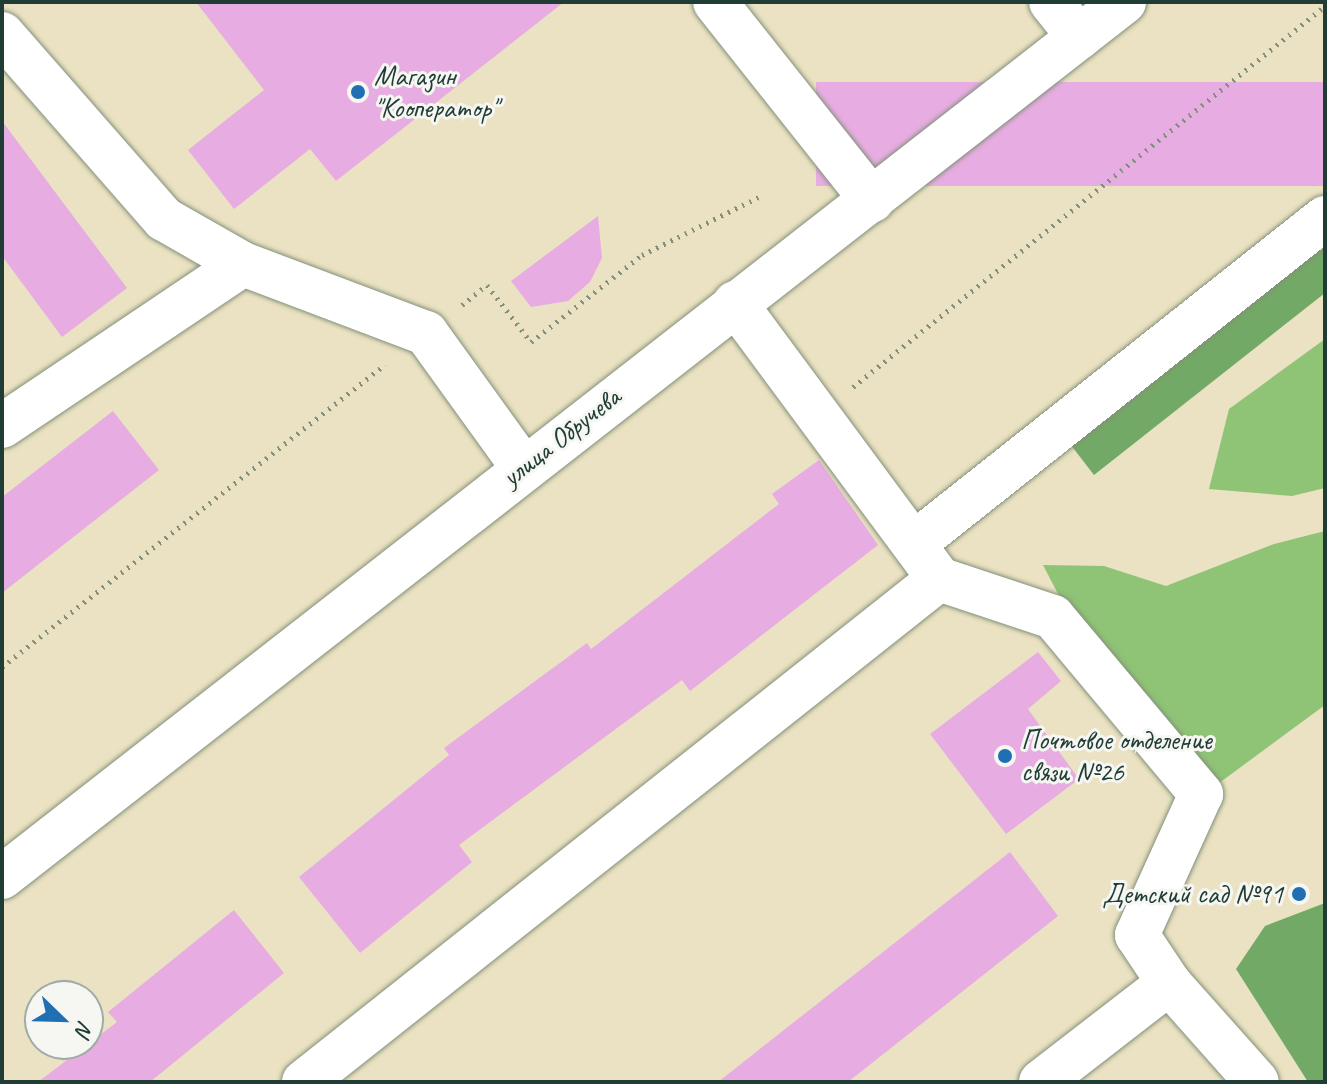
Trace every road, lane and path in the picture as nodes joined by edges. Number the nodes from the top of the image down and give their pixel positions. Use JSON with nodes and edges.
{"nodes":[{"id":1,"x":715,"y":2,"type":"edge"},
{"id":2,"x":1051,"y":2,"type":"edge"},
{"id":3,"x":1124,"y":2,"type":"edge"},
{"id":4,"x":1325,"y":6,"type":"edge"},
{"id":5,"x":2,"y":34,"type":"edge"},
{"id":6,"x":1079,"y":37,"type":"junction"},
{"id":7,"x":759,"y":197,"type":"dead end"},
{"id":8,"x":872,"y":200,"type":"junction"},
{"id":9,"x":1325,"y":218,"type":"edge"},
{"id":10,"x":243,"y":264,"type":"junction"},
{"id":11,"x":735,"y":303,"type":"junction"},
{"id":12,"x":426,"y":333,"type":"junction"},
{"id":13,"x":889,"y":358,"type":"dead end"},
{"id":14,"x":8,"y":410,"type":"edge"},
{"id":15,"x":522,"y":466,"type":"junction"},
{"id":16,"x":916,"y":542,"type":"junction"},
{"id":17,"x":939,"y":579,"type":"junction"},
{"id":18,"x":2,"y":667,"type":"edge"},
{"id":19,"x":2,"y":877,"type":"edge"},
{"id":20,"x":1169,"y":983,"type":"junction"},
{"id":21,"x":304,"y":1082,"type":"edge"},
{"id":22,"x":1041,"y":1082,"type":"edge"},
{"id":23,"x":1257,"y":1082,"type":"edge"}],
"edges":[{"from":1,"to":8,"type":"main road"},
{"from":2,"to":6,"type":"main road"},
{"from":3,"to":6,"type":"main road","name":"улица Обручева"},
{"from":4,"to":13,"type":"path"},
{"from":5,"to":10,"type":"main road"},
{"from":6,"to":8,"type":"main road","name":"улица Обручева"},
{"from":7,"to":12,"type":"path"},
{"from":8,"to":11,"type":"main road","name":"улица Обручева"},
{"from":9,"to":16,"type":"main road"},
{"from":10,"to":12,"type":"main road"},
{"from":10,"to":14,"type":"main road"},
{"from":11,"to":15,"type":"main road","name":"улица Обручева"},
{"from":11,"to":16,"type":"main road"},
{"from":12,"to":15,"type":"main road"},
{"from":12,"to":18,"type":"path"},
{"from":15,"to":19,"type":"main road","name":"улица Обручева"},
{"from":16,"to":17,"type":"main road"},
{"from":17,"to":20,"type":"main road"},
{"from":17,"to":21,"type":"main road"},
{"from":20,"to":22,"type":"main road"},
{"from":20,"to":23,"type":"main road"}]}
